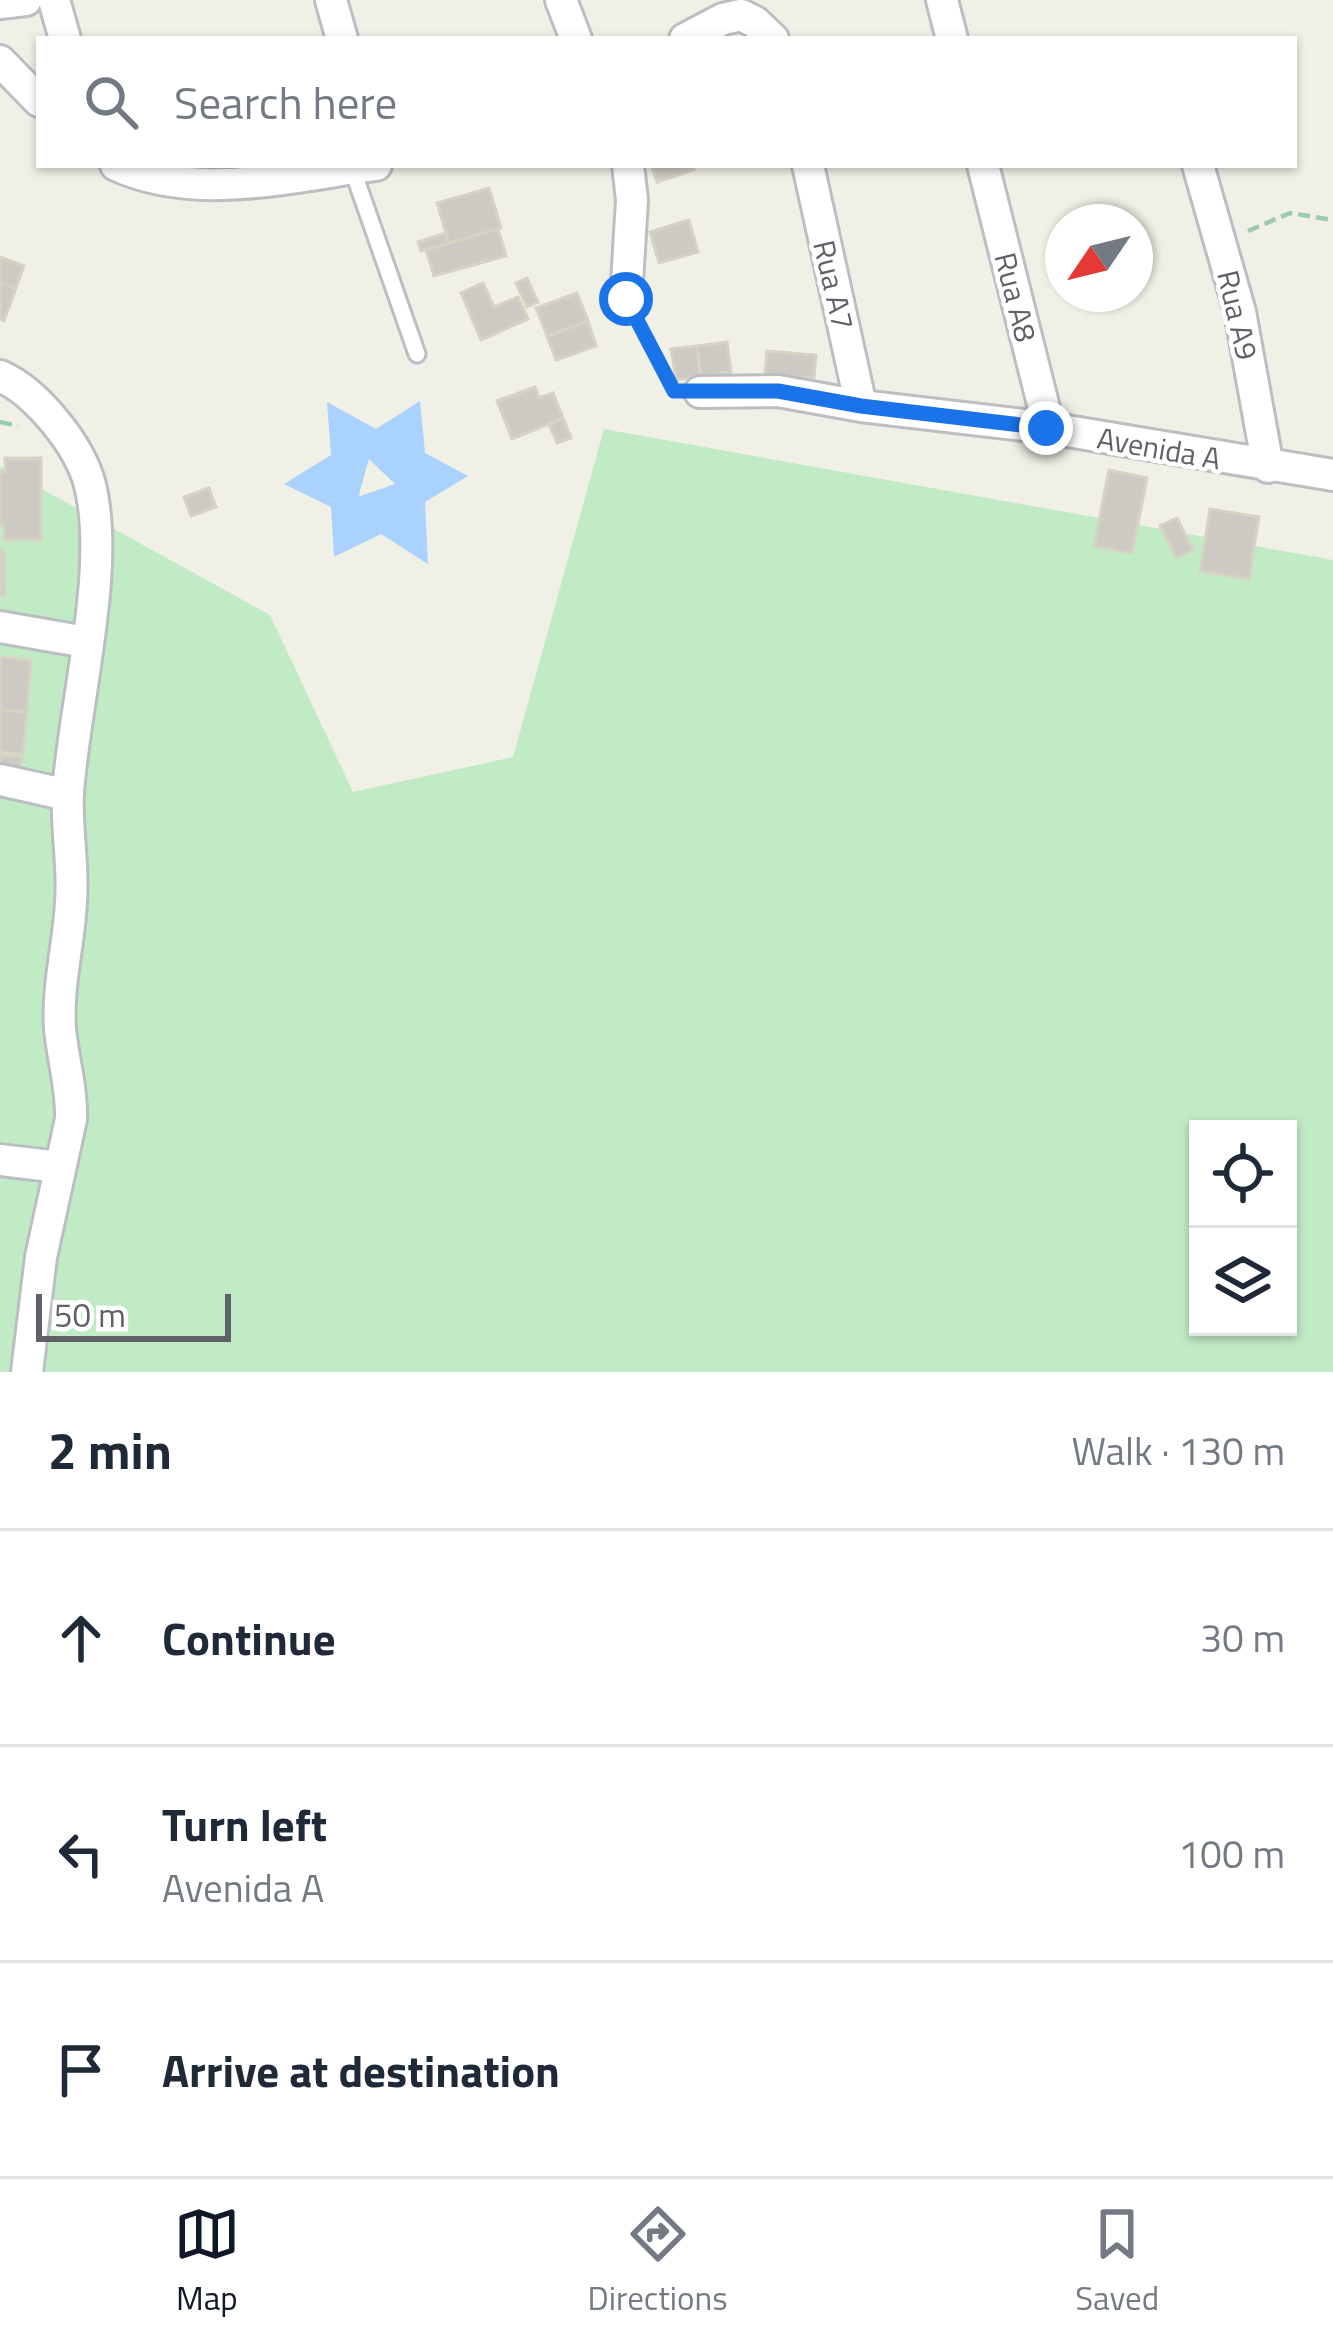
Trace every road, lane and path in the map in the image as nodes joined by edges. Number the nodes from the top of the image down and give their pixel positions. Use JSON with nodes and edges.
{"nodes":[{"id":1,"x":26,"y":0,"type":"edge"},
{"id":2,"x":54,"y":0,"type":"edge"},
{"id":3,"x":331,"y":0,"type":"edge"},
{"id":4,"x":561,"y":0,"type":"edge"},
{"id":5,"x":942,"y":0,"type":"edge"},
{"id":6,"x":0,"y":3,"type":"edge"},
{"id":7,"x":740,"y":8,"type":"edge"},
{"id":8,"x":64,"y":36,"type":"edge"},
{"id":9,"x":341,"y":36,"type":"edge"},
{"id":10,"x":575,"y":36,"type":"edge"},
{"id":11,"x":692,"y":36,"type":"edge"},
{"id":12,"x":770,"y":36,"type":"edge"},
{"id":13,"x":951,"y":36,"type":"edge"},
{"id":14,"x":0,"y":62,"type":"edge"},
{"id":15,"x":36,"y":98,"type":"edge"},
{"id":16,"x":125,"y":168,"type":"edge"},
{"id":17,"x":351,"y":168,"type":"edge"},
{"id":18,"x":365,"y":168,"type":"edge"},
{"id":19,"x":628,"y":168,"type":"edge"},
{"id":20,"x":809,"y":168,"type":"edge"},
{"id":21,"x":984,"y":168,"type":"edge"},
{"id":22,"x":1199,"y":168,"type":"edge"},
{"id":23,"x":1333,"y":220,"type":"edge"},
{"id":24,"x":1219,"y":238,"type":"junction"},
{"id":25,"x":626,"y":299,"type":"joint"},
{"id":26,"x":417,"y":354,"type":"dead end"},
{"id":27,"x":0,"y":376,"type":"edge"},
{"id":28,"x":700,"y":392,"type":"joint"},
{"id":29,"x":861,"y":406,"type":"junction"},
{"id":30,"x":1049,"y":428,"type":"junction"},
{"id":31,"x":1268,"y":467,"type":"junction"},
{"id":32,"x":1333,"y":475,"type":"edge"},
{"id":33,"x":0,"y":627,"type":"edge"},
{"id":34,"x":86,"y":642,"type":"junction"},
{"id":35,"x":0,"y":781,"type":"edge"},
{"id":36,"x":68,"y":795,"type":"junction"},
{"id":37,"x":0,"y":1160,"type":"edge"},
{"id":38,"x":58,"y":1167,"type":"junction"},
{"id":39,"x":19,"y":1358,"type":"edge"}],
"edges":[{"from":1,"to":6,"type":"street"},
{"from":2,"to":8,"type":"street"},
{"from":3,"to":9,"type":"street"},
{"from":4,"to":10,"type":"street"},
{"from":5,"to":13,"type":"street"},
{"from":7,"to":11,"type":"street"},
{"from":7,"to":12,"type":"street"},
{"from":14,"to":15,"type":"street"},
{"from":16,"to":17,"type":"street"},
{"from":18,"to":26,"type":"lane"},
{"from":19,"to":25,"type":"street"},
{"from":20,"to":29,"type":"street","name":"Rua A7"},
{"from":21,"to":30,"type":"street","name":"Rua A8"},
{"from":22,"to":24,"type":"street","name":"Rua A9"},
{"from":23,"to":24,"type":"path"},
{"from":24,"to":31,"type":"street","name":"Rua A9"},
{"from":25,"to":28,"type":"path"},
{"from":27,"to":34,"type":"street"},
{"from":28,"to":29,"type":"street","name":"Avenida A"},
{"from":29,"to":30,"type":"street","name":"Avenida A"},
{"from":30,"to":31,"type":"street","name":"Avenida A"},
{"from":31,"to":32,"type":"street","name":"Avenida A"},
{"from":33,"to":34,"type":"street"},
{"from":34,"to":36,"type":"street"},
{"from":35,"to":36,"type":"street"},
{"from":36,"to":38,"type":"street"},
{"from":37,"to":38,"type":"street"},
{"from":38,"to":39,"type":"street"}]}
